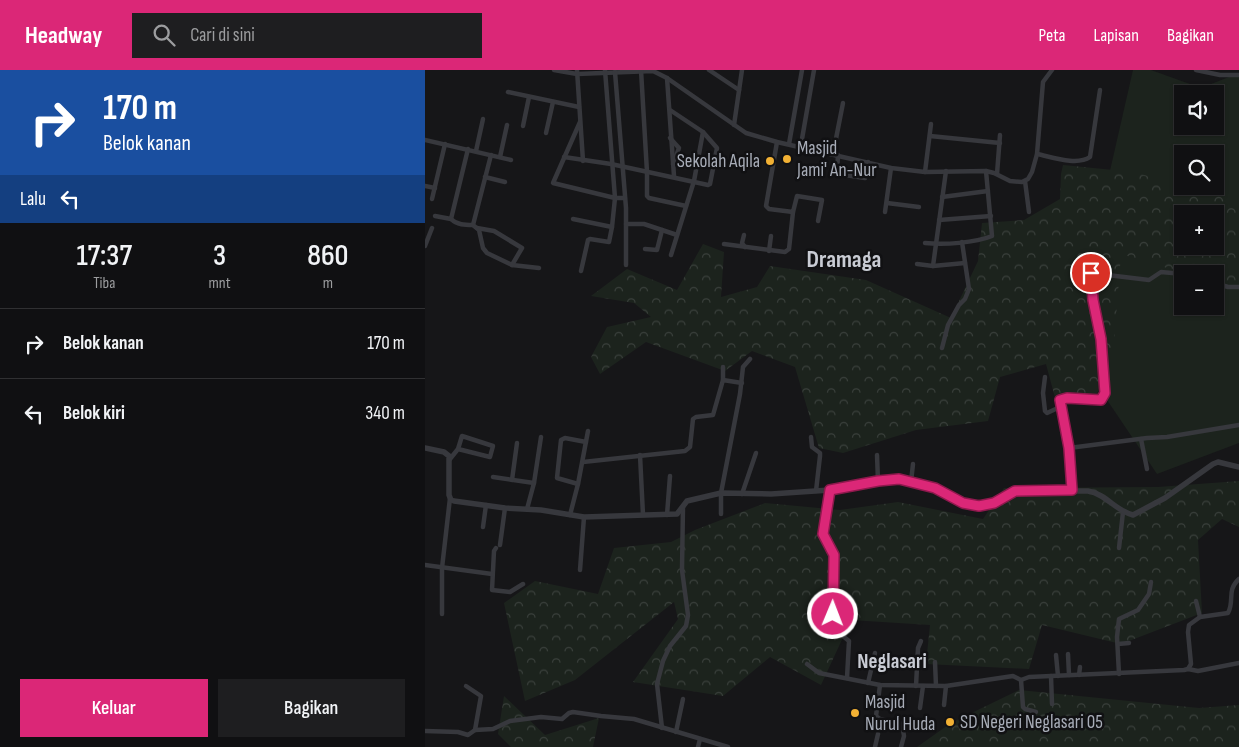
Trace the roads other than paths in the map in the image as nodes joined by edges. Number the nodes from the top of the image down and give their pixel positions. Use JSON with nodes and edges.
{"nodes":[{"id":1,"x":558,"y":70,"type":"edge"},
{"id":2,"x":641,"y":70,"type":"edge"},
{"id":3,"x":709,"y":70,"type":"edge"},
{"id":4,"x":742,"y":70,"type":"edge"},
{"id":5,"x":802,"y":70,"type":"edge"},
{"id":6,"x":814,"y":70,"type":"edge"},
{"id":7,"x":1052,"y":70,"type":"edge"},
{"id":8,"x":1196,"y":70,"type":"edge"},
{"id":9,"x":615,"y":71,"type":"edge"},
{"id":10,"x":1204,"y":71,"type":"edge"},
{"id":11,"x":577,"y":72,"type":"edge"},
{"id":12,"x":605,"y":72,"type":"edge"},
{"id":13,"x":1239,"y":75,"type":"edge"},
{"id":14,"x":667,"y":78,"type":"junction"},
{"id":15,"x":739,"y":90,"type":"junction"},
{"id":16,"x":1100,"y":90,"type":"dead end"},
{"id":17,"x":508,"y":92,"type":"dead end"},
{"id":18,"x":529,"y":97,"type":"junction"},
{"id":19,"x":553,"y":102,"type":"junction"},
{"id":20,"x":843,"y":103,"type":"dead end"},
{"id":21,"x":579,"y":107,"type":"junction"},
{"id":22,"x":669,"y":110,"type":"junction"},
{"id":23,"x":483,"y":119,"type":"dead end"},
{"id":24,"x":580,"y":122,"type":"junction"},
{"id":25,"x":931,"y":124,"type":"dead end"},
{"id":26,"x":507,"y":125,"type":"dead end"},
{"id":27,"x":523,"y":126,"type":"dead end"},
{"id":28,"x":735,"y":126,"type":"junction"},
{"id":29,"x":703,"y":132,"type":"junction"},
{"id":30,"x":546,"y":133,"type":"dead end"},
{"id":31,"x":1000,"y":135,"type":"dead end"},
{"id":32,"x":930,"y":136,"type":"junction"},
{"id":33,"x":670,"y":138,"type":"junction"},
{"id":34,"x":802,"y":139,"type":"dead end"},
{"id":35,"x":425,"y":140,"type":"edge"},
{"id":36,"x":777,"y":142,"type":"junction"},
{"id":37,"x":1000,"y":143,"type":"junction"},
{"id":38,"x":445,"y":144,"type":"junction"},
{"id":39,"x":789,"y":144,"type":"junction"},
{"id":40,"x":468,"y":149,"type":"junction"},
{"id":41,"x":476,"y":151,"type":"junction"},
{"id":42,"x":1037,"y":154,"type":"junction"},
{"id":43,"x":491,"y":155,"type":"junction"},
{"id":44,"x":835,"y":155,"type":"junction"},
{"id":45,"x":499,"y":157,"type":"junction"},
{"id":46,"x":564,"y":157,"type":"junction"},
{"id":47,"x":511,"y":160,"type":"dead end"},
{"id":48,"x":583,"y":161,"type":"junction"},
{"id":49,"x":868,"y":162,"type":"junction"},
{"id":50,"x":611,"y":164,"type":"junction"},
{"id":51,"x":673,"y":166,"type":"junction"},
{"id":52,"x":623,"y":167,"type":"junction"},
{"id":53,"x":891,"y":168,"type":"junction"},
{"id":54,"x":946,"y":171,"type":"junction"},
{"id":55,"x":986,"y":171,"type":"junction"},
{"id":56,"x":647,"y":172,"type":"junction"},
{"id":57,"x":925,"y":172,"type":"junction"},
{"id":58,"x":997,"y":174,"type":"junction"},
{"id":59,"x":674,"y":176,"type":"junction"},
{"id":60,"x":485,"y":177,"type":"junction"},
{"id":61,"x":694,"y":181,"type":"junction"},
{"id":62,"x":1025,"y":181,"type":"junction"},
{"id":63,"x":505,"y":182,"type":"dead end"},
{"id":64,"x":425,"y":186,"type":"edge"},
{"id":65,"x":435,"y":188,"type":"junction"},
{"id":66,"x":988,"y":191,"type":"junction"},
{"id":67,"x":943,"y":196,"type":"junction"},
{"id":68,"x":615,"y":198,"type":"junction"},
{"id":69,"x":625,"y":198,"type":"junction"},
{"id":70,"x":433,"y":199,"type":"dead end"},
{"id":71,"x":887,"y":203,"type":"junction"},
{"id":72,"x":686,"y":206,"type":"junction"},
{"id":73,"x":919,"y":207,"type":"dead end"},
{"id":74,"x":793,"y":212,"type":"junction"},
{"id":75,"x":885,"y":212,"type":"dead end"},
{"id":76,"x":1029,"y":212,"type":"dead end"},
{"id":77,"x":435,"y":216,"type":"dead end"},
{"id":78,"x":991,"y":216,"type":"junction"},
{"id":79,"x":573,"y":218,"type":"dead end"},
{"id":80,"x":451,"y":219,"type":"junction"},
{"id":81,"x":939,"y":220,"type":"junction"},
{"id":82,"x":818,"y":221,"type":"dead end"},
{"id":83,"x":626,"y":224,"type":"junction"},
{"id":84,"x":475,"y":226,"type":"junction"},
{"id":85,"x":612,"y":227,"type":"junction"},
{"id":86,"x":433,"y":228,"type":"dead end"},
{"id":87,"x":662,"y":230,"type":"junction"},
{"id":88,"x":677,"y":235,"type":"junction"},
{"id":89,"x":744,"y":235,"type":"dead end"},
{"id":90,"x":771,"y":236,"type":"dead end"},
{"id":91,"x":925,"y":242,"type":"dead end"},
{"id":92,"x":962,"y":242,"type":"junction"},
{"id":93,"x":724,"y":244,"type":"dead end"},
{"id":94,"x":936,"y":244,"type":"junction"},
{"id":95,"x":425,"y":246,"type":"edge"},
{"id":96,"x":745,"y":247,"type":"junction"},
{"id":97,"x":645,"y":248,"type":"dead end"},
{"id":98,"x":769,"y":251,"type":"junction"},
{"id":99,"x":671,"y":254,"type":"dead end"},
{"id":100,"x":917,"y":264,"type":"dead end"},
{"id":101,"x":965,"y":264,"type":"junction"},
{"id":102,"x":512,"y":265,"type":"junction"},
{"id":103,"x":626,"y":265,"type":"dead end"},
{"id":104,"x":933,"y":266,"type":"junction"},
{"id":105,"x":539,"y":268,"type":"dead end"},
{"id":106,"x":581,"y":271,"type":"dead end"},
{"id":107,"x":1174,"y":273,"type":"edge"},
{"id":108,"x":1224,"y":286,"type":"edge"},
{"id":109,"x":1239,"y":287,"type":"edge"},
{"id":110,"x":942,"y":348,"type":"dead end"},
{"id":111,"x":749,"y":359,"type":"dead end"},
{"id":112,"x":723,"y":367,"type":"dead end"},
{"id":113,"x":1045,"y":378,"type":"dead end"},
{"id":114,"x":723,"y":380,"type":"junction"},
{"id":115,"x":742,"y":383,"type":"junction"},
{"id":116,"x":1060,"y":407,"type":"junction"},
{"id":117,"x":1239,"y":424,"type":"edge"},
{"id":118,"x":589,"y":431,"type":"dead end"},
{"id":119,"x":541,"y":437,"type":"dead end"},
{"id":120,"x":811,"y":437,"type":"dead end"},
{"id":121,"x":1141,"y":439,"type":"junction"},
{"id":122,"x":586,"y":442,"type":"junction"},
{"id":123,"x":517,"y":444,"type":"dead end"},
{"id":124,"x":425,"y":448,"type":"edge"},
{"id":125,"x":1069,"y":448,"type":"junction"},
{"id":126,"x":458,"y":449,"type":"junction"},
{"id":127,"x":756,"y":454,"type":"dead end"},
{"id":128,"x":877,"y":454,"type":"dead end"},
{"id":129,"x":640,"y":455,"type":"junction"},
{"id":130,"x":450,"y":459,"type":"junction"},
{"id":131,"x":583,"y":462,"type":"junction"},
{"id":132,"x":913,"y":464,"type":"dead end"},
{"id":133,"x":1239,"y":467,"type":"edge"},
{"id":134,"x":1147,"y":469,"type":"dead end"},
{"id":135,"x":670,"y":476,"type":"dead end"},
{"id":136,"x":493,"y":477,"type":"dead end"},
{"id":137,"x":512,"y":480,"type":"junction"},
{"id":138,"x":878,"y":481,"type":"junction"},
{"id":139,"x":534,"y":482,"type":"junction"},
{"id":140,"x":911,"y":482,"type":"junction"},
{"id":141,"x":578,"y":484,"type":"junction"},
{"id":142,"x":830,"y":490,"type":"junction"},
{"id":143,"x":1072,"y":490,"type":"junction"},
{"id":144,"x":816,"y":491,"type":"junction"},
{"id":145,"x":721,"y":493,"type":"junction"},
{"id":146,"x":742,"y":494,"type":"junction"},
{"id":147,"x":450,"y":498,"type":"junction"},
{"id":148,"x":486,"y":506,"type":"junction"},
{"id":149,"x":683,"y":506,"type":"junction"},
{"id":150,"x":505,"y":508,"type":"junction"},
{"id":151,"x":527,"y":509,"type":"junction"},
{"id":152,"x":1123,"y":512,"type":"junction"},
{"id":153,"x":570,"y":514,"type":"junction"},
{"id":154,"x":721,"y":514,"type":"dead end"},
{"id":155,"x":643,"y":515,"type":"junction"},
{"id":156,"x":667,"y":515,"type":"junction"},
{"id":157,"x":584,"y":517,"type":"junction"},
{"id":158,"x":483,"y":527,"type":"dead end"},
{"id":159,"x":1119,"y":548,"type":"dead end"},
{"id":160,"x":425,"y":565,"type":"edge"},
{"id":161,"x":442,"y":568,"type":"junction"},
{"id":162,"x":580,"y":570,"type":"dead end"},
{"id":163,"x":492,"y":574,"type":"junction"},
{"id":164,"x":1239,"y":579,"type":"edge"},
{"id":165,"x":1151,"y":582,"type":"dead end"},
{"id":166,"x":523,"y":584,"type":"dead end"},
{"id":167,"x":1196,"y":601,"type":"dead end"},
{"id":168,"x":442,"y":614,"type":"dead end"},
{"id":169,"x":1200,"y":617,"type":"junction"},
{"id":170,"x":921,"y":640,"type":"dead end"},
{"id":171,"x":1129,"y":643,"type":"dead end"},
{"id":172,"x":1118,"y":644,"type":"junction"},
{"id":173,"x":875,"y":653,"type":"dead end"},
{"id":174,"x":1068,"y":654,"type":"dead end"},
{"id":175,"x":1056,"y":655,"type":"dead end"},
{"id":176,"x":935,"y":662,"type":"dead end"},
{"id":177,"x":1239,"y":663,"type":"edge"},
{"id":178,"x":807,"y":664,"type":"dead end"},
{"id":179,"x":1080,"y":667,"type":"dead end"},
{"id":180,"x":1188,"y":669,"type":"junction"},
{"id":181,"x":1119,"y":674,"type":"junction"},
{"id":182,"x":1069,"y":675,"type":"junction"},
{"id":183,"x":1079,"y":675,"type":"junction"},
{"id":184,"x":1051,"y":676,"type":"junction"},
{"id":185,"x":1058,"y":676,"type":"junction"},
{"id":186,"x":847,"y":678,"type":"junction"},
{"id":187,"x":1021,"y":680,"type":"junction"},
{"id":188,"x":868,"y":683,"type":"junction"},
{"id":189,"x":880,"y":685,"type":"junction"},
{"id":190,"x":466,"y":686,"type":"dead end"},
{"id":191,"x":916,"y":686,"type":"junction"},
{"id":192,"x":923,"y":686,"type":"junction"},
{"id":193,"x":936,"y":686,"type":"junction"},
{"id":194,"x":946,"y":686,"type":"junction"},
{"id":195,"x":683,"y":700,"type":"dead end"},
{"id":196,"x":1052,"y":704,"type":"dead end"},
{"id":197,"x":945,"y":705,"type":"dead end"},
{"id":198,"x":920,"y":708,"type":"dead end"},
{"id":199,"x":1036,"y":712,"type":"dead end"},
{"id":200,"x":662,"y":728,"type":"junction"},
{"id":201,"x":475,"y":730,"type":"junction"},
{"id":202,"x":425,"y":731,"type":"edge"},
{"id":203,"x":676,"y":732,"type":"junction"},
{"id":204,"x":878,"y":734,"type":"dead end"},
{"id":205,"x":700,"y":739,"type":"junction"},
{"id":206,"x":698,"y":747,"type":"edge"},
{"id":207,"x":728,"y":747,"type":"edge"},
{"id":208,"x":875,"y":747,"type":"edge"},
{"id":209,"x":901,"y":747,"type":"edge"}],
"edges":[{"from":1,"to":11,"type":"street"},
{"from":2,"to":9,"type":"street"},
{"from":2,"to":14,"type":"street"},
{"from":2,"to":56,"type":"street"},
{"from":3,"to":15,"type":"street"},
{"from":4,"to":15,"type":"street"},
{"from":5,"to":39,"type":"street"},
{"from":6,"to":34,"type":"street"},
{"from":7,"to":42,"type":"street"},
{"from":8,"to":10,"type":"street"},
{"from":9,"to":12,"type":"street"},
{"from":9,"to":52,"type":"street"},
{"from":10,"to":13,"type":"street"},
{"from":11,"to":12,"type":"street"},
{"from":11,"to":21,"type":"street"},
{"from":12,"to":50,"type":"street"},
{"from":14,"to":22,"type":"street"},
{"from":14,"to":28,"type":"street"},
{"from":15,"to":28,"type":"street"},
{"from":16,"to":42,"type":"street"},
{"from":17,"to":18,"type":"street"},
{"from":18,"to":19,"type":"street"},
{"from":18,"to":27,"type":"street"},
{"from":19,"to":21,"type":"street"},
{"from":19,"to":30,"type":"street"},
{"from":20,"to":44,"type":"street"},
{"from":21,"to":24,"type":"street"},
{"from":22,"to":29,"type":"street"},
{"from":22,"to":33,"type":"street"},
{"from":23,"to":41,"type":"street"},
{"from":24,"to":46,"type":"street"},
{"from":24,"to":48,"type":"street"},
{"from":25,"to":32,"type":"street"},
{"from":26,"to":45,"type":"street"},
{"from":28,"to":36,"type":"street"},
{"from":29,"to":61,"type":"street"},
{"from":29,"to":61,"type":"street"},
{"from":31,"to":37,"type":"street"},
{"from":32,"to":37,"type":"street"},
{"from":32,"to":57,"type":"street"},
{"from":33,"to":51,"type":"street"},
{"from":33,"to":51,"type":"street"},
{"from":35,"to":38,"type":"street"},
{"from":36,"to":39,"type":"street"},
{"from":36,"to":74,"type":"street"},
{"from":37,"to":58,"type":"street"},
{"from":38,"to":40,"type":"street"},
{"from":38,"to":65,"type":"street"},
{"from":39,"to":44,"type":"street"},
{"from":40,"to":41,"type":"street"},
{"from":40,"to":80,"type":"street"},
{"from":41,"to":43,"type":"street"},
{"from":42,"to":62,"type":"street"},
{"from":43,"to":45,"type":"street"},
{"from":43,"to":60,"type":"street"},
{"from":44,"to":49,"type":"street"},
{"from":44,"to":49,"type":"street"},
{"from":45,"to":47,"type":"street"},
{"from":46,"to":48,"type":"street"},
{"from":46,"to":68,"type":"street"},
{"from":48,"to":50,"type":"street"},
{"from":49,"to":53,"type":"street"},
{"from":50,"to":52,"type":"street"},
{"from":50,"to":68,"type":"street"},
{"from":51,"to":59,"type":"street"},
{"from":52,"to":56,"type":"street"},
{"from":52,"to":69,"type":"street"},
{"from":53,"to":57,"type":"street"},
{"from":53,"to":71,"type":"street"},
{"from":54,"to":55,"type":"street"},
{"from":54,"to":57,"type":"street"},
{"from":54,"to":67,"type":"street"},
{"from":55,"to":58,"type":"street"},
{"from":55,"to":66,"type":"street"},
{"from":56,"to":59,"type":"street"},
{"from":56,"to":72,"type":"street"},
{"from":58,"to":62,"type":"street"},
{"from":59,"to":61,"type":"street"},
{"from":60,"to":63,"type":"street"},
{"from":60,"to":84,"type":"street"},
{"from":61,"to":72,"type":"street"},
{"from":62,"to":76,"type":"street"},
{"from":64,"to":65,"type":"street"},
{"from":65,"to":70,"type":"street"},
{"from":66,"to":67,"type":"street"},
{"from":66,"to":78,"type":"street"},
{"from":67,"to":81,"type":"street"},
{"from":68,"to":69,"type":"street"},
{"from":68,"to":85,"type":"street"},
{"from":69,"to":83,"type":"street"},
{"from":71,"to":73,"type":"street"},
{"from":71,"to":75,"type":"street"},
{"from":72,"to":88,"type":"street"},
{"from":74,"to":82,"type":"street"},
{"from":74,"to":98,"type":"street"},
{"from":77,"to":80,"type":"street"},
{"from":78,"to":81,"type":"street"},
{"from":78,"to":92,"type":"street"},
{"from":79,"to":85,"type":"street"},
{"from":80,"to":84,"type":"street"},
{"from":81,"to":94,"type":"street"},
{"from":83,"to":87,"type":"street"},
{"from":83,"to":103,"type":"street"},
{"from":84,"to":102,"type":"street"},
{"from":84,"to":102,"type":"street"},
{"from":85,"to":106,"type":"street"},
{"from":86,"to":95,"type":"street"},
{"from":87,"to":88,"type":"street"},
{"from":87,"to":97,"type":"street"},
{"from":88,"to":99,"type":"street"},
{"from":89,"to":96,"type":"street"},
{"from":90,"to":98,"type":"street"},
{"from":91,"to":94,"type":"street"},
{"from":92,"to":94,"type":"street"},
{"from":92,"to":101,"type":"street"},
{"from":93,"to":96,"type":"street"},
{"from":94,"to":104,"type":"street"},
{"from":96,"to":98,"type":"street"},
{"from":100,"to":104,"type":"street"},
{"from":101,"to":104,"type":"street"},
{"from":101,"to":110,"type":"street"},
{"from":102,"to":105,"type":"street"},
{"from":107,"to":116,"type":"street"},
{"from":108,"to":109,"type":"street"},
{"from":111,"to":115,"type":"street"},
{"from":112,"to":114,"type":"street"},
{"from":113,"to":116,"type":"street"},
{"from":114,"to":115,"type":"street"},
{"from":114,"to":129,"type":"street"},
{"from":115,"to":145,"type":"street"},
{"from":116,"to":125,"type":"street"},
{"from":117,"to":121,"type":"street"},
{"from":118,"to":122,"type":"street"},
{"from":119,"to":139,"type":"street"},
{"from":120,"to":144,"type":"street"},
{"from":121,"to":125,"type":"street"},
{"from":121,"to":134,"type":"street"},
{"from":122,"to":131,"type":"street"},
{"from":122,"to":141,"type":"street"},
{"from":123,"to":137,"type":"street"},
{"from":124,"to":130,"type":"street"},
{"from":125,"to":143,"type":"street"},
{"from":126,"to":126,"type":"street"},
{"from":126,"to":130,"type":"street"},
{"from":127,"to":146,"type":"street"},
{"from":128,"to":138,"type":"street"},
{"from":129,"to":131,"type":"street"},
{"from":129,"to":155,"type":"street"},
{"from":130,"to":147,"type":"street"},
{"from":131,"to":141,"type":"street"},
{"from":132,"to":140,"type":"street"},
{"from":133,"to":152,"type":"street"},
{"from":135,"to":156,"type":"street"},
{"from":136,"to":137,"type":"street"},
{"from":137,"to":139,"type":"street"},
{"from":138,"to":140,"type":"street"},
{"from":138,"to":142,"type":"street"},
{"from":139,"to":151,"type":"street"},
{"from":140,"to":143,"type":"street"},
{"from":141,"to":153,"type":"street"},
{"from":142,"to":144,"type":"street"},
{"from":142,"to":186,"type":"street"},
{"from":143,"to":152,"type":"street"},
{"from":144,"to":146,"type":"street"},
{"from":145,"to":146,"type":"street"},
{"from":145,"to":149,"type":"street"},
{"from":145,"to":154,"type":"street"},
{"from":147,"to":148,"type":"street"},
{"from":147,"to":161,"type":"street"},
{"from":148,"to":150,"type":"street"},
{"from":148,"to":158,"type":"street"},
{"from":149,"to":156,"type":"street"},
{"from":149,"to":200,"type":"street"},
{"from":150,"to":151,"type":"street"},
{"from":150,"to":163,"type":"street"},
{"from":151,"to":153,"type":"street"},
{"from":152,"to":159,"type":"street"},
{"from":153,"to":157,"type":"street"},
{"from":155,"to":156,"type":"street"},
{"from":155,"to":157,"type":"street"},
{"from":157,"to":162,"type":"street"},
{"from":160,"to":161,"type":"street"},
{"from":161,"to":163,"type":"street"},
{"from":161,"to":168,"type":"street"},
{"from":163,"to":166,"type":"street"},
{"from":164,"to":169,"type":"street"},
{"from":165,"to":172,"type":"street"},
{"from":167,"to":169,"type":"street"},
{"from":169,"to":180,"type":"street"},
{"from":170,"to":191,"type":"street"},
{"from":171,"to":172,"type":"street"},
{"from":172,"to":181,"type":"street"},
{"from":173,"to":188,"type":"street"},
{"from":174,"to":182,"type":"street"},
{"from":175,"to":185,"type":"street"},
{"from":176,"to":193,"type":"street"},
{"from":177,"to":180,"type":"street"},
{"from":178,"to":186,"type":"street"},
{"from":179,"to":183,"type":"street"},
{"from":180,"to":181,"type":"street"},
{"from":181,"to":183,"type":"street"},
{"from":182,"to":183,"type":"street"},
{"from":182,"to":185,"type":"street"},
{"from":184,"to":185,"type":"street"},
{"from":184,"to":187,"type":"street"},
{"from":184,"to":196,"type":"street"},
{"from":186,"to":188,"type":"street"},
{"from":187,"to":194,"type":"street"},
{"from":187,"to":199,"type":"street"},
{"from":188,"to":189,"type":"street"},
{"from":189,"to":191,"type":"street"},
{"from":189,"to":209,"type":"street"},
{"from":190,"to":201,"type":"street"},
{"from":191,"to":192,"type":"street"},
{"from":192,"to":193,"type":"street"},
{"from":192,"to":198,"type":"street"},
{"from":193,"to":194,"type":"street"},
{"from":194,"to":197,"type":"street"},
{"from":195,"to":203,"type":"street"},
{"from":200,"to":201,"type":"street"},
{"from":200,"to":203,"type":"street"},
{"from":201,"to":202,"type":"street"},
{"from":203,"to":205,"type":"street"},
{"from":204,"to":208,"type":"street"},
{"from":205,"to":206,"type":"street"},
{"from":205,"to":207,"type":"street"}]}
